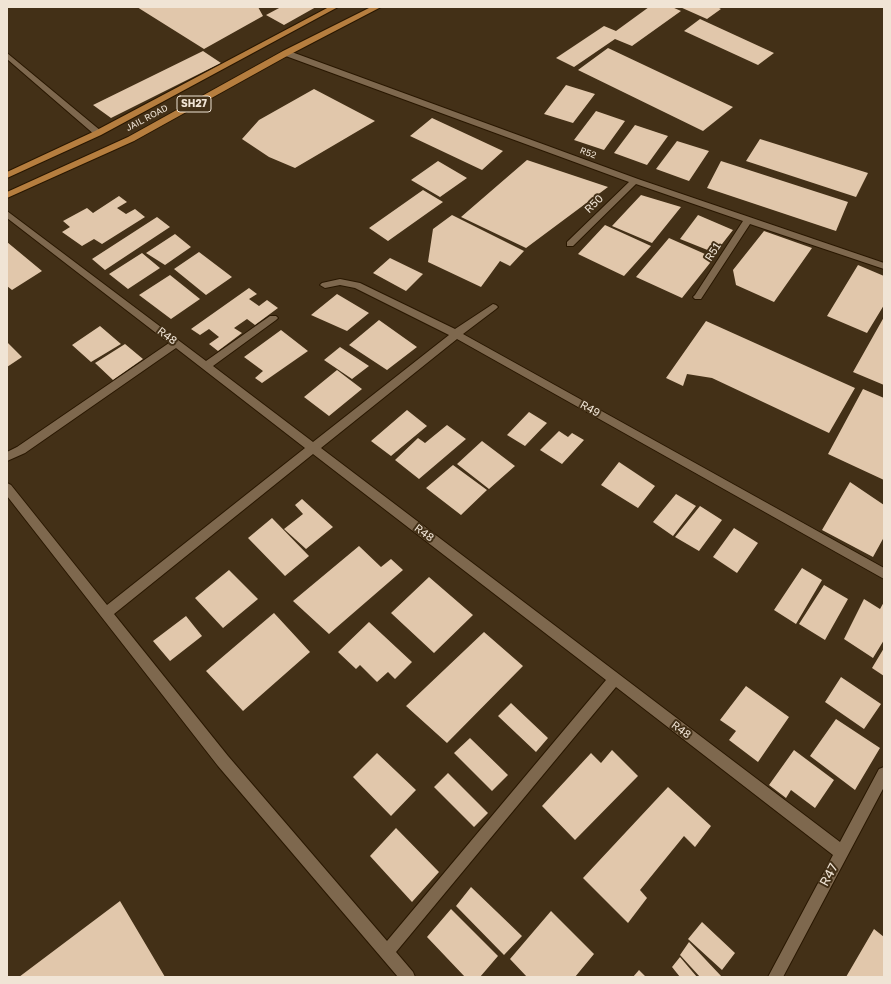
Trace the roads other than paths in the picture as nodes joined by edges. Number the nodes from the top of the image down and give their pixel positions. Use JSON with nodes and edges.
{"nodes":[{"id":1,"x":334,"y":7,"type":"edge"},
{"id":2,"x":377,"y":7,"type":"edge"},
{"id":3,"x":286,"y":53,"type":"junction"},
{"id":4,"x":7,"y":55,"type":"edge"},
{"id":5,"x":98,"y":133,"type":"junction"},
{"id":6,"x":7,"y":175,"type":"edge"},
{"id":7,"x":635,"y":181,"type":"junction"},
{"id":8,"x":7,"y":195,"type":"edge"},
{"id":9,"x":7,"y":214,"type":"edge"},
{"id":10,"x":748,"y":220,"type":"junction"},
{"id":11,"x":570,"y":244,"type":"dead end"},
{"id":12,"x":884,"y":266,"type":"edge"},
{"id":13,"x":325,"y":284,"type":"dead end"},
{"id":14,"x":698,"y":297,"type":"dead end"},
{"id":15,"x":493,"y":307,"type":"dead end"},
{"id":16,"x":273,"y":318,"type":"dead end"},
{"id":17,"x":456,"y":334,"type":"junction"},
{"id":18,"x":176,"y":343,"type":"junction"},
{"id":19,"x":206,"y":366,"type":"junction"},
{"id":20,"x":314,"y":448,"type":"junction"},
{"id":21,"x":7,"y":457,"type":"edge"},
{"id":22,"x":7,"y":488,"type":"edge"},
{"id":23,"x":884,"y":574,"type":"edge"},
{"id":24,"x":105,"y":614,"type":"junction"},
{"id":25,"x":615,"y":679,"type":"junction"},
{"id":26,"x":884,"y":774,"type":"edge"},
{"id":27,"x":841,"y":852,"type":"junction"},
{"id":28,"x":387,"y":952,"type":"junction"},
{"id":29,"x":408,"y":977,"type":"edge"},
{"id":30,"x":775,"y":977,"type":"edge"}],
"edges":[{"from":1,"to":5,"type":"main road"},
{"from":2,"to":3,"type":"main road","name":"JAIL ROAD","number":"SH27"},
{"from":3,"to":7,"type":"street","name":"R52"},
{"from":3,"to":8,"type":"main road","name":"JAIL ROAD","number":"SH27"},
{"from":4,"to":5,"type":"street"},
{"from":5,"to":6,"type":"main road"},
{"from":7,"to":10,"type":"street","name":"R52"},
{"from":7,"to":11,"type":"street","name":"R50"},
{"from":9,"to":18,"type":"street","name":"R48"},
{"from":10,"to":12,"type":"street","name":"R52"},
{"from":10,"to":14,"type":"street","name":"R51"},
{"from":13,"to":17,"type":"street","name":"R49"},
{"from":15,"to":17,"type":"street"},
{"from":16,"to":19,"type":"street"},
{"from":17,"to":20,"type":"street"},
{"from":17,"to":23,"type":"street","name":"R49"},
{"from":18,"to":19,"type":"street","name":"R48"},
{"from":18,"to":21,"type":"street"},
{"from":19,"to":20,"type":"street","name":"R48"},
{"from":20,"to":24,"type":"street"},
{"from":20,"to":25,"type":"street","name":"R48"},
{"from":22,"to":24,"type":"street"},
{"from":24,"to":28,"type":"street"},
{"from":25,"to":27,"type":"street","name":"R48"},
{"from":25,"to":28,"type":"street"},
{"from":26,"to":27,"type":"street","name":"R47"},
{"from":27,"to":30,"type":"street","name":"R47"},
{"from":28,"to":29,"type":"street"}]}
